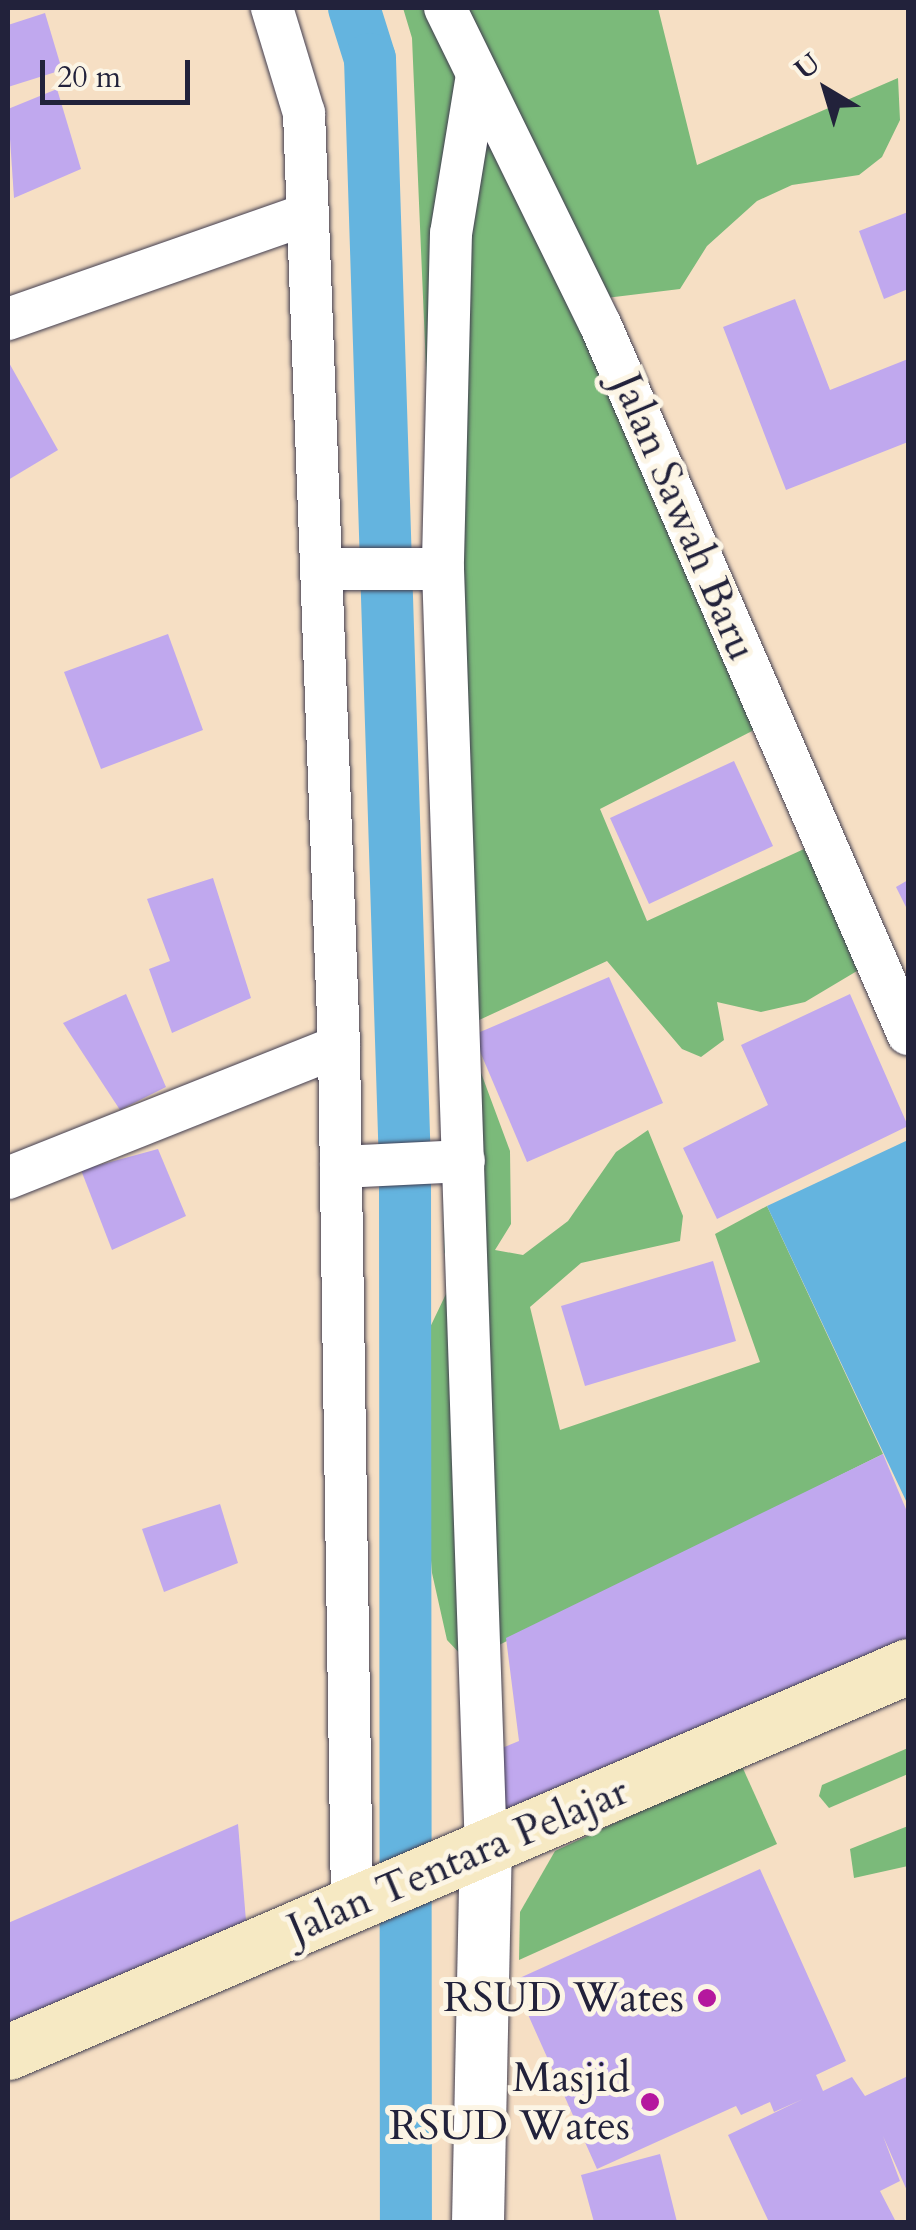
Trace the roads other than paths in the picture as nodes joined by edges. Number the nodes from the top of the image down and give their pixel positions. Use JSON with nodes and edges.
{"nodes":[{"id":1,"x":272,"y":8,"type":"edge"},
{"id":2,"x":445,"y":8,"type":"edge"},
{"id":3,"x":477,"y":75,"type":"junction"},
{"id":4,"x":308,"y":214,"type":"junction"},
{"id":5,"x":8,"y":319,"type":"edge"},
{"id":6,"x":332,"y":569,"type":"junction"},
{"id":7,"x":431,"y":570,"type":"junction"},
{"id":8,"x":908,"y":1034,"type":"edge"},
{"id":9,"x":339,"y":1046,"type":"junction"},
{"id":10,"x":449,"y":1162,"type":"junction"},
{"id":11,"x":358,"y":1166,"type":"junction"},
{"id":12,"x":8,"y":1178,"type":"edge"},
{"id":13,"x":908,"y":1666,"type":"edge"},
{"id":14,"x":463,"y":1861,"type":"junction"},
{"id":15,"x":360,"y":1901,"type":"junction"},
{"id":16,"x":8,"y":2052,"type":"edge"},
{"id":17,"x":478,"y":2222,"type":"edge"}],
"edges":[{"from":1,"to":4,"type":"street"},
{"from":2,"to":3,"type":"street","name":"Jalan Sawah Baru"},
{"from":3,"to":7,"type":"street"},
{"from":3,"to":8,"type":"street","name":"Jalan Sawah Baru"},
{"from":4,"to":5,"type":"street"},
{"from":4,"to":6,"type":"street"},
{"from":6,"to":7,"type":"street"},
{"from":6,"to":9,"type":"street"},
{"from":7,"to":10,"type":"street"},
{"from":9,"to":11,"type":"street"},
{"from":9,"to":12,"type":"street"},
{"from":10,"to":11,"type":"street"},
{"from":10,"to":14,"type":"street"},
{"from":11,"to":15,"type":"street"},
{"from":13,"to":14,"type":"main road","name":"Jalan Tentara Pelajar"},
{"from":14,"to":15,"type":"main road","name":"Jalan Tentara Pelajar"},
{"from":14,"to":17,"type":"street"},
{"from":15,"to":16,"type":"main road","name":"Jalan Tentara Pelajar"}]}
